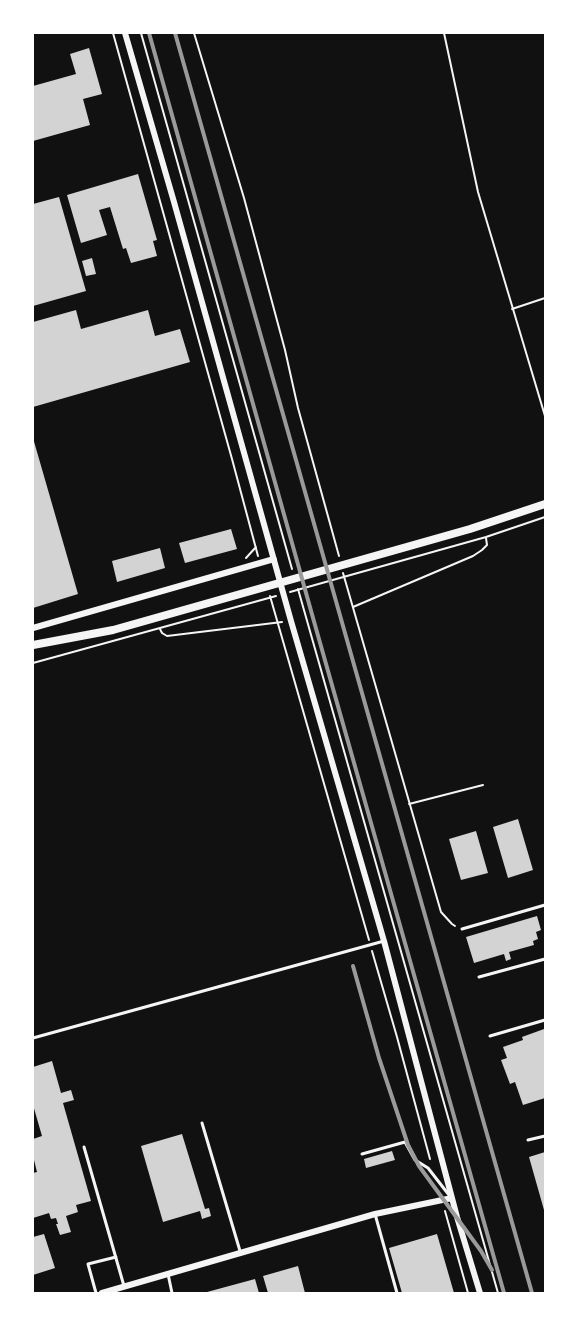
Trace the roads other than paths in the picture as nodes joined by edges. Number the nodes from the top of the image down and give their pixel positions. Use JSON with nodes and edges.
{"nodes":[{"id":1,"x":125,"y":33,"type":"edge"},
{"id":2,"x":545,"y":504,"type":"edge"},
{"id":3,"x":274,"y":559,"type":"junction"},
{"id":4,"x":33,"y":628,"type":"edge"},
{"id":5,"x":33,"y":645,"type":"edge"},
{"id":6,"x":545,"y":905,"type":"edge"},
{"id":7,"x":462,"y":928,"type":"road end"},
{"id":8,"x":384,"y":941,"type":"junction"},
{"id":9,"x":545,"y":959,"type":"edge"},
{"id":10,"x":479,"y":977,"type":"dead end"},
{"id":11,"x":545,"y":1020,"type":"edge"},
{"id":12,"x":490,"y":1036,"type":"dead end"},
{"id":13,"x":33,"y":1038,"type":"edge"},
{"id":14,"x":202,"y":1123,"type":"dead end"},
{"id":15,"x":545,"y":1136,"type":"edge"},
{"id":16,"x":528,"y":1140,"type":"dead end"},
{"id":17,"x":84,"y":1147,"type":"dead end"},
{"id":18,"x":362,"y":1154,"type":"dead end"},
{"id":19,"x":452,"y":1198,"type":"junction"},
{"id":20,"x":375,"y":1215,"type":"junction"},
{"id":21,"x":241,"y":1253,"type":"junction"},
{"id":22,"x":116,"y":1257,"type":"junction"},
{"id":23,"x":168,"y":1274,"type":"junction"},
{"id":24,"x":124,"y":1287,"type":"junction"},
{"id":25,"x":96,"y":1293,"type":"edge"},
{"id":26,"x":102,"y":1293,"type":"edge"},
{"id":27,"x":172,"y":1293,"type":"edge"},
{"id":28,"x":397,"y":1293,"type":"edge"},
{"id":29,"x":480,"y":1293,"type":"edge"}],
"edges":[{"from":1,"to":3,"type":"street"},
{"from":2,"to":5,"type":"street"},
{"from":3,"to":4,"type":"street"},
{"from":3,"to":8,"type":"street"},
{"from":6,"to":7,"type":"lane"},
{"from":8,"to":13,"type":"lane"},
{"from":8,"to":19,"type":"street"},
{"from":9,"to":10,"type":"lane"},
{"from":11,"to":12,"type":"lane"},
{"from":14,"to":21,"type":"lane"},
{"from":15,"to":16,"type":"lane"},
{"from":17,"to":22,"type":"lane"},
{"from":18,"to":19,"type":"lane"},
{"from":19,"to":20,"type":"street"},
{"from":19,"to":29,"type":"street"},
{"from":20,"to":21,"type":"street"},
{"from":20,"to":28,"type":"lane"},
{"from":21,"to":23,"type":"street"},
{"from":22,"to":24,"type":"lane"},
{"from":22,"to":25,"type":"lane"},
{"from":23,"to":24,"type":"street"},
{"from":23,"to":27,"type":"lane"},
{"from":24,"to":26,"type":"street"}]}
